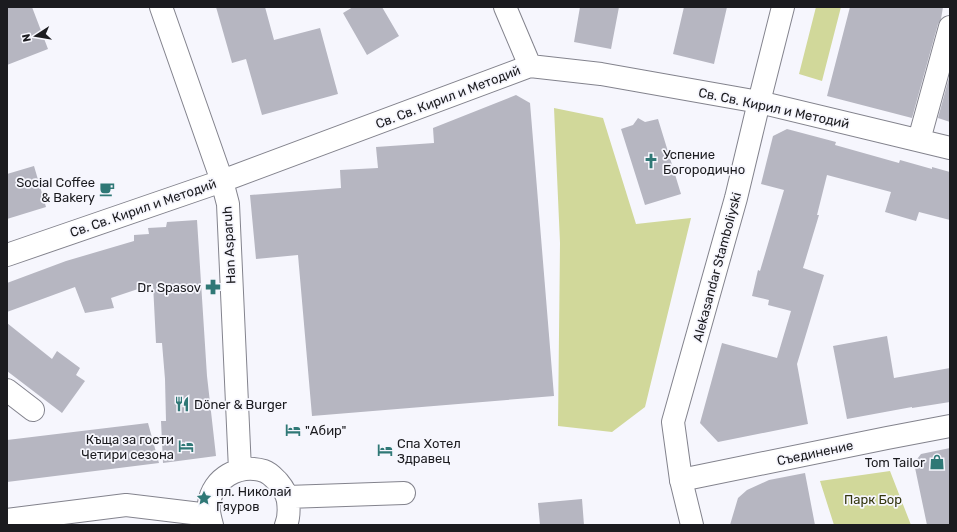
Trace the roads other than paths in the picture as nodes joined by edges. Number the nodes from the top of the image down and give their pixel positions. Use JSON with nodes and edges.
{"nodes":[{"id":1,"x":161,"y":7,"type":"edge"},
{"id":2,"x":505,"y":7,"type":"edge"},
{"id":3,"x":783,"y":7,"type":"edge"},
{"id":4,"x":950,"y":27,"type":"edge"},
{"id":5,"x":530,"y":66,"type":"junction"},
{"id":6,"x":759,"y":102,"type":"junction"},
{"id":7,"x":919,"y":140,"type":"junction"},
{"id":8,"x":950,"y":148,"type":"edge"},
{"id":9,"x":222,"y":181,"type":"junction"},
{"id":10,"x":7,"y":255,"type":"edge"},
{"id":11,"x":7,"y":390,"type":"edge"},
{"id":12,"x":33,"y":410,"type":"dead end"},
{"id":13,"x":950,"y":426,"type":"edge"},
{"id":14,"x":240,"y":470,"type":"junction"},
{"id":15,"x":681,"y":480,"type":"junction"},
{"id":16,"x":404,"y":493,"type":"dead end"},
{"id":17,"x":287,"y":497,"type":"junction"},
{"id":18,"x":7,"y":520,"type":"edge"},
{"id":19,"x":210,"y":520,"type":"edge"},
{"id":20,"x":286,"y":525,"type":"edge"},
{"id":21,"x":692,"y":525,"type":"edge"}],
"edges":[{"from":1,"to":9,"type":"street","name":"Han Asparuh"},
{"from":2,"to":5,"type":"street"},
{"from":3,"to":6,"type":"street","name":"Alekasandar Stamboliyski"},
{"from":4,"to":7,"type":"street"},
{"from":5,"to":6,"type":"street","name":"Св. Св. Кирил и Методий"},
{"from":5,"to":9,"type":"street","name":"Св. Св. Кирил и Методий"},
{"from":6,"to":7,"type":"street","name":"Св. Св. Кирил и Методий"},
{"from":6,"to":15,"type":"street","name":"Alekasandar Stamboliyski"},
{"from":7,"to":8,"type":"street","name":"Св. Св. Кирил и Методий"},
{"from":9,"to":10,"type":"street","name":"Св. Св. Кирил и Методий"},
{"from":9,"to":14,"type":"street","name":"Han Asparuh"},
{"from":11,"to":12,"type":"street"},
{"from":13,"to":15,"type":"street","name":"Съединение"},
{"from":14,"to":17,"type":"street"},
{"from":14,"to":19,"type":"street"},
{"from":15,"to":21,"type":"street","name":"Alekasandar Stamboliyski"},
{"from":16,"to":17,"type":"street"},
{"from":17,"to":20,"type":"street"},
{"from":18,"to":19,"type":"street"}]}
